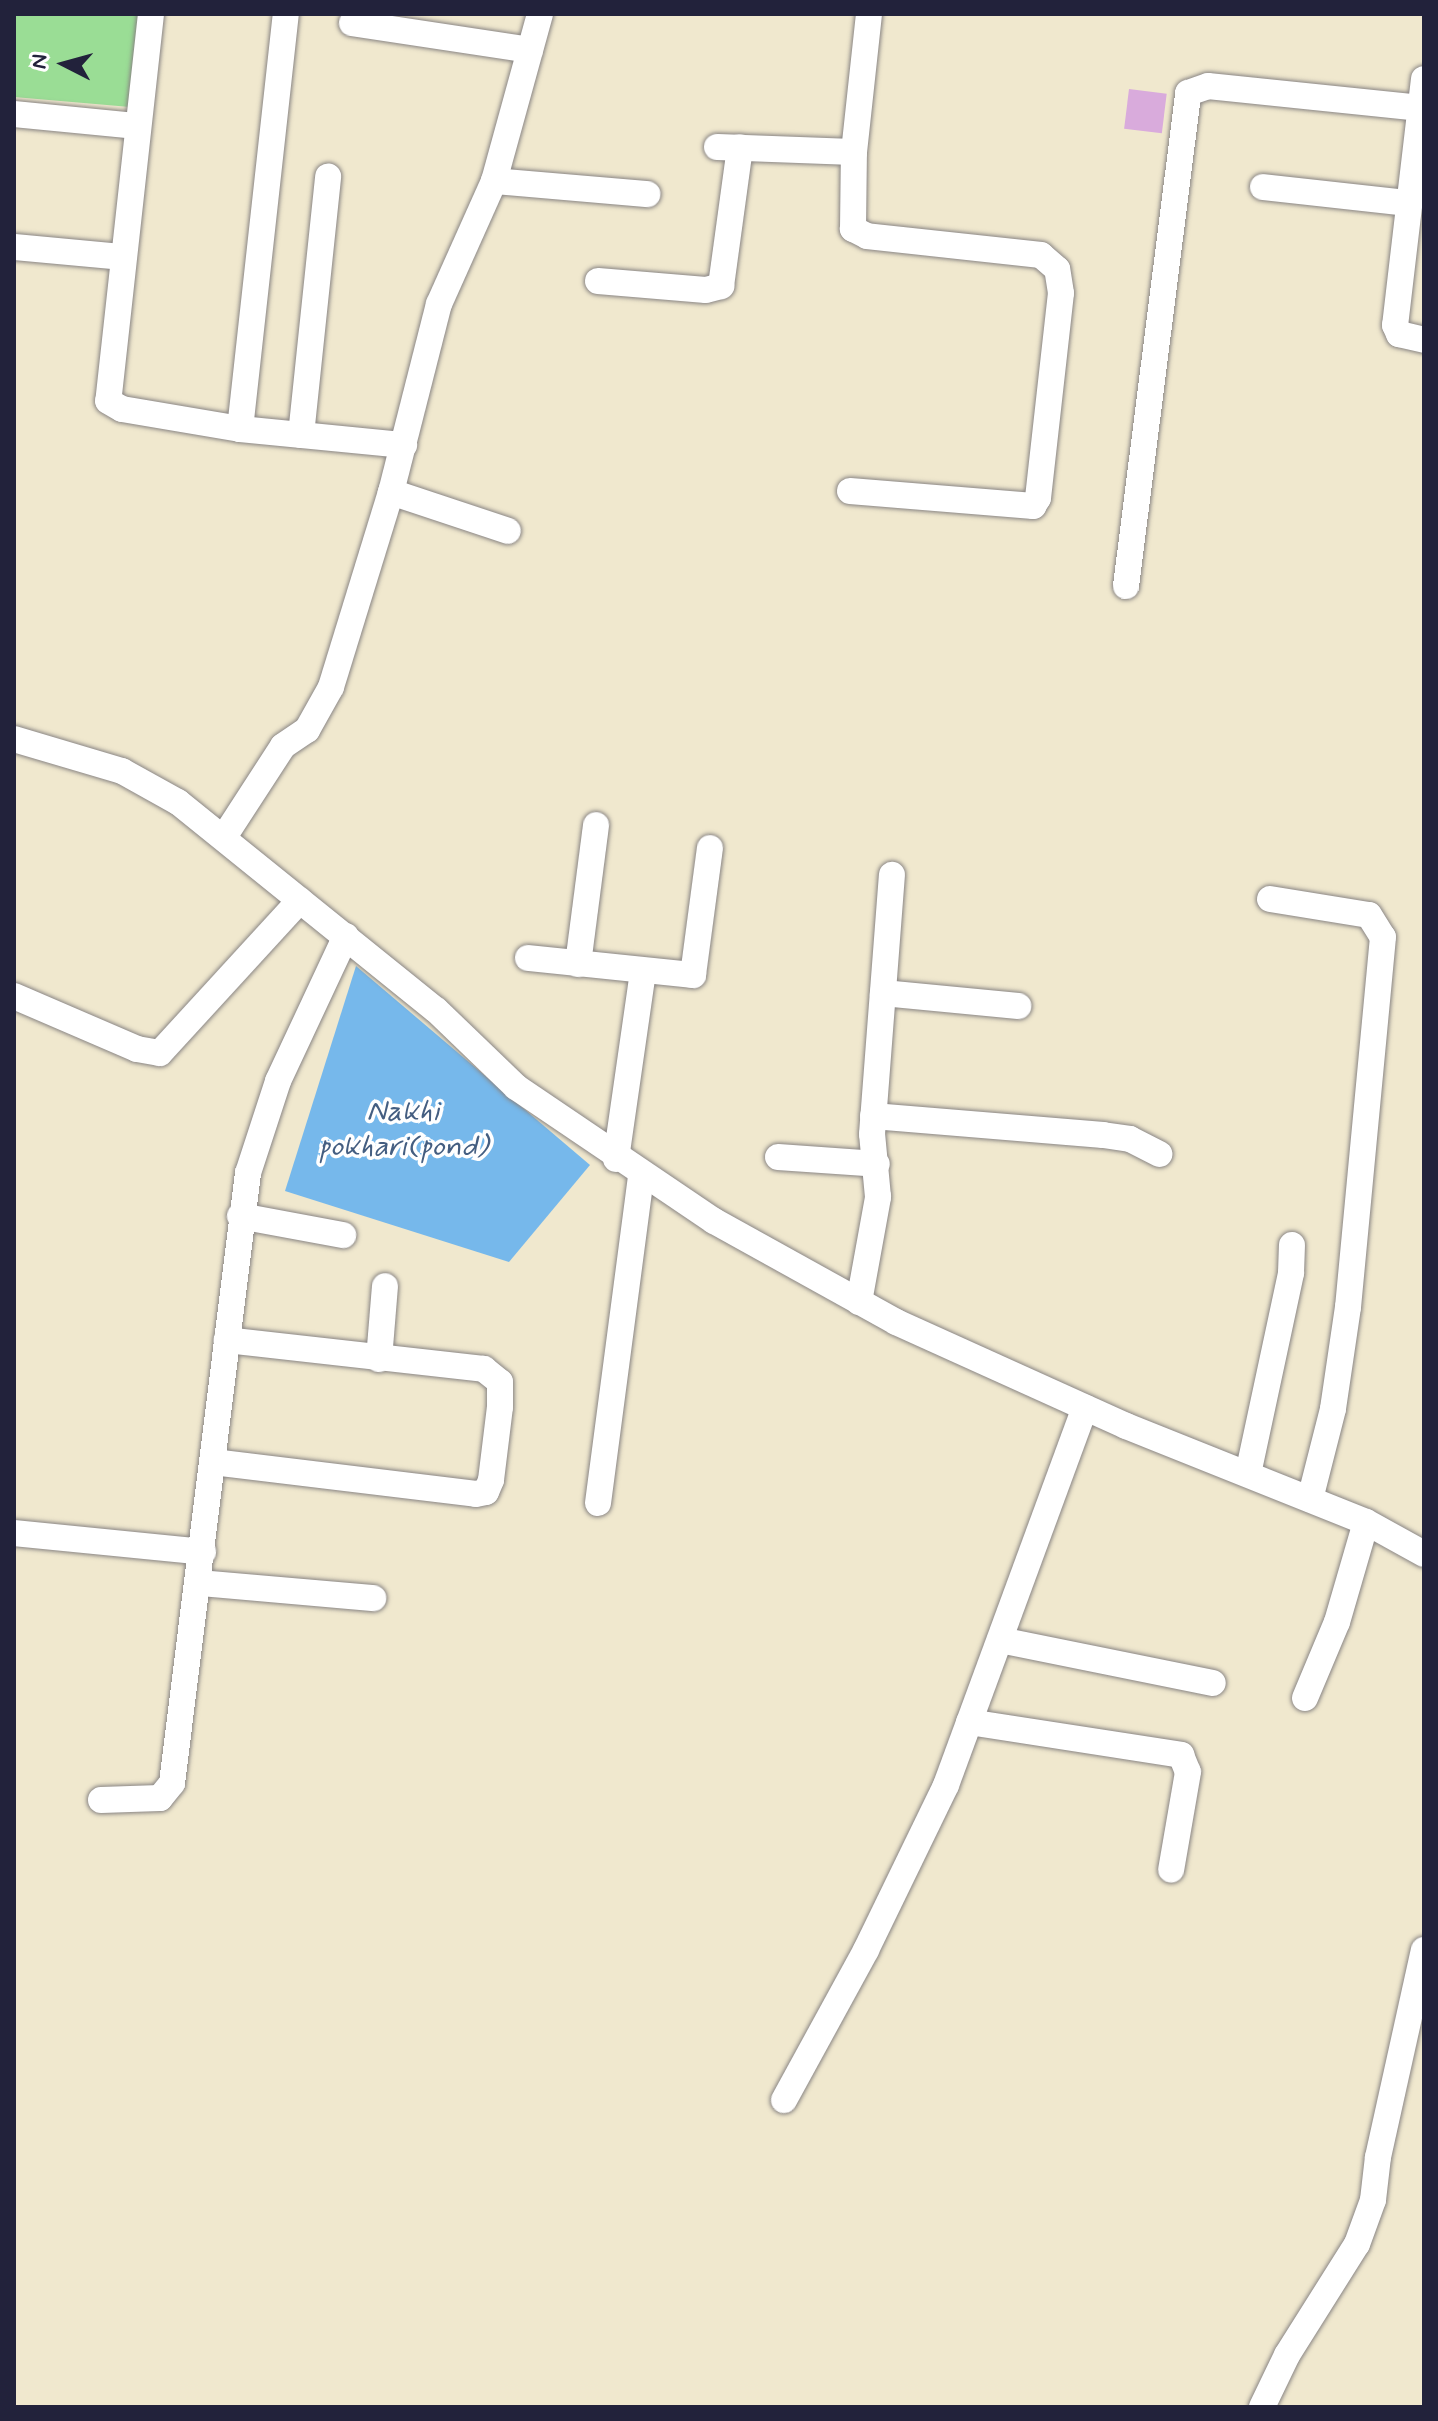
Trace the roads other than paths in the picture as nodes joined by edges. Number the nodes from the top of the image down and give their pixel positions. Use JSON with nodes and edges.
{"nodes":[{"id":1,"x":151,"y":14,"type":"edge"},
{"id":2,"x":286,"y":14,"type":"edge"},
{"id":3,"x":540,"y":14,"type":"edge"},
{"id":4,"x":869,"y":14,"type":"edge"},
{"id":5,"x":352,"y":23,"type":"dead end"},
{"id":6,"x":530,"y":50,"type":"junction"},
{"id":7,"x":1424,"y":79,"type":"edge"},
{"id":8,"x":1421,"y":108,"type":"junction"},
{"id":9,"x":14,"y":114,"type":"edge"},
{"id":10,"x":137,"y":126,"type":"junction"},
{"id":11,"x":854,"y":152,"type":"junction"},
{"id":12,"x":328,"y":176,"type":"dead end"},
{"id":13,"x":494,"y":181,"type":"junction"},
{"id":14,"x":1263,"y":187,"type":"dead end"},
{"id":15,"x":647,"y":194,"type":"dead end"},
{"id":16,"x":1409,"y":203,"type":"junction"},
{"id":17,"x":14,"y":247,"type":"edge"},
{"id":18,"x":122,"y":257,"type":"junction"},
{"id":19,"x":598,"y":281,"type":"dead end"},
{"id":20,"x":1424,"y":340,"type":"edge"},
{"id":21,"x":240,"y":429,"type":"junction"},
{"id":22,"x":301,"y":435,"type":"junction"},
{"id":23,"x":404,"y":445,"type":"junction"},
{"id":24,"x":850,"y":491,"type":"dead end"},
{"id":25,"x":391,"y":492,"type":"junction"},
{"id":26,"x":508,"y":531,"type":"dead end"},
{"id":27,"x":1126,"y":586,"type":"dead end"},
{"id":28,"x":14,"y":739,"type":"edge"},
{"id":29,"x":596,"y":825,"type":"dead end"},
{"id":30,"x":224,"y":837,"type":"junction"},
{"id":31,"x":710,"y":848,"type":"dead end"},
{"id":32,"x":892,"y":875,"type":"dead end"},
{"id":33,"x":1270,"y":899,"type":"dead end"},
{"id":34,"x":300,"y":900,"type":"junction"},
{"id":35,"x":346,"y":936,"type":"junction"},
{"id":36,"x":528,"y":958,"type":"dead end"},
{"id":37,"x":578,"y":964,"type":"junction"},
{"id":38,"x":643,"y":972,"type":"junction"},
{"id":39,"x":883,"y":993,"type":"junction"},
{"id":40,"x":14,"y":996,"type":"edge"},
{"id":41,"x":1018,"y":1006,"type":"dead end"},
{"id":42,"x":873,"y":1116,"type":"junction"},
{"id":43,"x":1159,"y":1154,"type":"dead end"},
{"id":44,"x":778,"y":1157,"type":"dead end"},
{"id":45,"x":616,"y":1159,"type":"junction"},
{"id":46,"x":877,"y":1164,"type":"junction"},
{"id":47,"x":641,"y":1175,"type":"junction"},
{"id":48,"x":240,"y":1216,"type":"junction"},
{"id":49,"x":343,"y":1235,"type":"dead end"},
{"id":50,"x":1292,"y":1245,"type":"dead end"},
{"id":51,"x":385,"y":1286,"type":"dead end"},
{"id":52,"x":859,"y":1302,"type":"junction"},
{"id":53,"x":227,"y":1340,"type":"junction"},
{"id":54,"x":379,"y":1359,"type":"junction"},
{"id":55,"x":1085,"y":1408,"type":"junction"},
{"id":56,"x":213,"y":1462,"type":"junction"},
{"id":57,"x":1248,"y":1474,"type":"junction"},
{"id":58,"x":1310,"y":1499,"type":"junction"},
{"id":59,"x":598,"y":1503,"type":"dead end"},
{"id":60,"x":1366,"y":1522,"type":"junction"},
{"id":61,"x":14,"y":1533,"type":"edge"},
{"id":62,"x":203,"y":1552,"type":"junction"},
{"id":63,"x":1424,"y":1554,"type":"edge"},
{"id":64,"x":200,"y":1583,"type":"junction"},
{"id":65,"x":373,"y":1598,"type":"dead end"},
{"id":66,"x":1000,"y":1640,"type":"junction"},
{"id":67,"x":1213,"y":1683,"type":"dead end"},
{"id":68,"x":1305,"y":1698,"type":"dead end"},
{"id":69,"x":969,"y":1722,"type":"junction"},
{"id":70,"x":101,"y":1800,"type":"dead end"},
{"id":71,"x":1171,"y":1870,"type":"dead end"},
{"id":72,"x":1424,"y":1950,"type":"edge"},
{"id":73,"x":784,"y":2100,"type":"dead end"},
{"id":74,"x":1262,"y":2407,"type":"edge"}],
"edges":[{"from":1,"to":10,"type":"street"},
{"from":2,"to":21,"type":"street"},
{"from":3,"to":6,"type":"street"},
{"from":4,"to":11,"type":"street"},
{"from":5,"to":6,"type":"street"},
{"from":6,"to":13,"type":"street"},
{"from":7,"to":8,"type":"street"},
{"from":8,"to":16,"type":"street"},
{"from":8,"to":27,"type":"street"},
{"from":9,"to":10,"type":"street"},
{"from":10,"to":18,"type":"street"},
{"from":11,"to":19,"type":"street"},
{"from":11,"to":24,"type":"street"},
{"from":12,"to":22,"type":"street"},
{"from":13,"to":15,"type":"street"},
{"from":13,"to":23,"type":"street"},
{"from":14,"to":16,"type":"street"},
{"from":16,"to":20,"type":"street"},
{"from":17,"to":18,"type":"street"},
{"from":18,"to":21,"type":"street"},
{"from":21,"to":22,"type":"street"},
{"from":22,"to":23,"type":"street"},
{"from":23,"to":25,"type":"street"},
{"from":25,"to":26,"type":"street"},
{"from":25,"to":30,"type":"street"},
{"from":28,"to":30,"type":"street"},
{"from":29,"to":37,"type":"street"},
{"from":30,"to":34,"type":"street"},
{"from":31,"to":38,"type":"street"},
{"from":32,"to":39,"type":"street"},
{"from":33,"to":58,"type":"street"},
{"from":34,"to":35,"type":"street"},
{"from":34,"to":40,"type":"street"},
{"from":35,"to":45,"type":"street"},
{"from":35,"to":48,"type":"street"},
{"from":36,"to":37,"type":"street"},
{"from":37,"to":38,"type":"street"},
{"from":38,"to":45,"type":"street"},
{"from":39,"to":41,"type":"street"},
{"from":39,"to":42,"type":"street"},
{"from":42,"to":43,"type":"street"},
{"from":42,"to":46,"type":"street"},
{"from":44,"to":46,"type":"street"},
{"from":45,"to":47,"type":"street"},
{"from":46,"to":52,"type":"street"},
{"from":47,"to":52,"type":"street"},
{"from":47,"to":59,"type":"street"},
{"from":48,"to":49,"type":"street"},
{"from":48,"to":53,"type":"street"},
{"from":50,"to":57,"type":"street"},
{"from":51,"to":54,"type":"street"},
{"from":52,"to":55,"type":"street"},
{"from":53,"to":54,"type":"street"},
{"from":53,"to":56,"type":"street"},
{"from":54,"to":56,"type":"street"},
{"from":55,"to":57,"type":"street"},
{"from":55,"to":66,"type":"street"},
{"from":56,"to":62,"type":"street"},
{"from":57,"to":58,"type":"street"},
{"from":58,"to":60,"type":"street"},
{"from":60,"to":63,"type":"street"},
{"from":60,"to":68,"type":"street"},
{"from":61,"to":62,"type":"street"},
{"from":62,"to":64,"type":"street"},
{"from":64,"to":65,"type":"street"},
{"from":64,"to":70,"type":"street"},
{"from":66,"to":67,"type":"street"},
{"from":66,"to":69,"type":"street"},
{"from":69,"to":71,"type":"street"},
{"from":69,"to":73,"type":"street"},
{"from":72,"to":74,"type":"street"}]}
